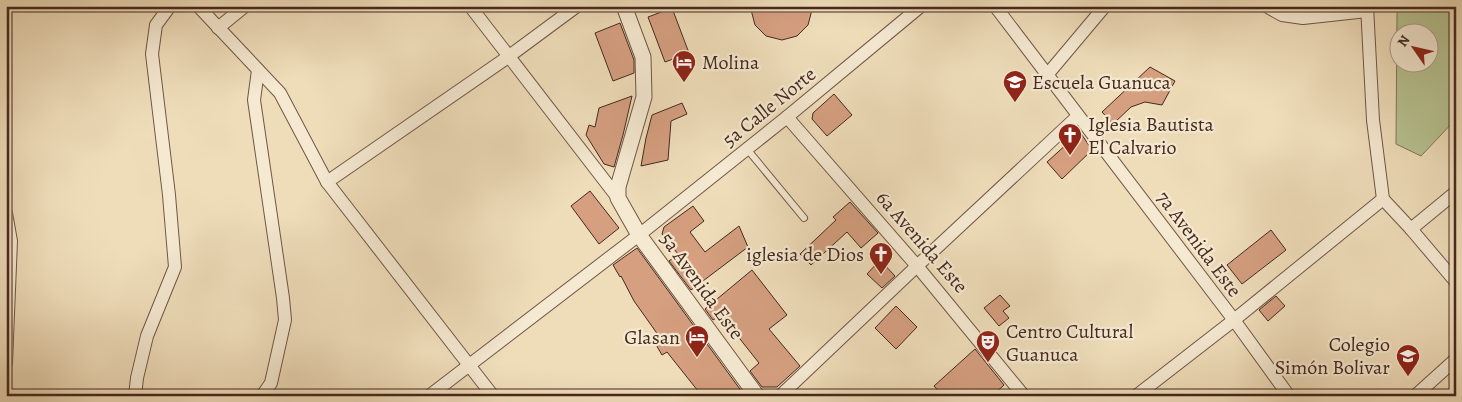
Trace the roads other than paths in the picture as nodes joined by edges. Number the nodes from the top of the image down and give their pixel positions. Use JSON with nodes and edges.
{"nodes":[{"id":1,"x":170,"y":6,"type":"edge"},
{"id":2,"x":198,"y":6,"type":"edge"},
{"id":3,"x":244,"y":6,"type":"edge"},
{"id":4,"x":470,"y":6,"type":"edge"},
{"id":5,"x":577,"y":6,"type":"edge"},
{"id":6,"x":624,"y":6,"type":"edge"},
{"id":7,"x":921,"y":6,"type":"edge"},
{"id":8,"x":996,"y":6,"type":"edge"},
{"id":9,"x":1105,"y":6,"type":"edge"},
{"id":10,"x":1266,"y":6,"type":"edge"},
{"id":11,"x":1367,"y":9,"type":"edge"},
{"id":12,"x":218,"y":28,"type":"junction"},
{"id":13,"x":508,"y":57,"type":"junction"},
{"id":14,"x":258,"y":70,"type":"junction"},
{"id":15,"x":1047,"y":75,"type":"junction"},
{"id":16,"x":1078,"y":116,"type":"junction"},
{"id":17,"x":787,"y":117,"type":"junction"},
{"id":18,"x":747,"y":149,"type":"junction"},
{"id":19,"x":327,"y":182,"type":"junction"},
{"id":20,"x":1456,"y":192,"type":"edge"},
{"id":21,"x":618,"y":198,"type":"junction"},
{"id":22,"x":1384,"y":199,"type":"junction"},
{"id":23,"x":6,"y":213,"type":"edge"},
{"id":24,"x":804,"y":218,"type":"dead end"},
{"id":25,"x":1411,"y":229,"type":"junction"},
{"id":26,"x":639,"y":235,"type":"junction"},
{"id":27,"x":917,"y":266,"type":"junction"},
{"id":28,"x":1456,"y":282,"type":"edge"},
{"id":29,"x":1234,"y":320,"type":"junction"},
{"id":30,"x":1456,"y":359,"type":"edge"},
{"id":31,"x":6,"y":363,"type":"edge"},
{"id":32,"x":469,"y":364,"type":"junction"},
{"id":33,"x":135,"y":396,"type":"edge"},
{"id":34,"x":262,"y":396,"type":"edge"},
{"id":35,"x":429,"y":396,"type":"edge"},
{"id":36,"x":493,"y":396,"type":"edge"},
{"id":37,"x":757,"y":396,"type":"edge"},
{"id":38,"x":780,"y":396,"type":"edge"},
{"id":39,"x":1024,"y":396,"type":"edge"},
{"id":40,"x":1136,"y":396,"type":"edge"},
{"id":41,"x":1288,"y":396,"type":"edge"},
{"id":42,"x":1416,"y":396,"type":"edge"}],
"edges":[{"from":1,"to":33,"type":"street"},
{"from":2,"to":12,"type":"street"},
{"from":3,"to":12,"type":"street"},
{"from":4,"to":13,"type":"street"},
{"from":5,"to":13,"type":"street"},
{"from":6,"to":21,"type":"street"},
{"from":7,"to":17,"type":"street","name":"5a Calle Norte"},
{"from":8,"to":15,"type":"street","name":"7a Avenida Este"},
{"from":9,"to":15,"type":"street"},
{"from":10,"to":11,"type":"street"},
{"from":11,"to":22,"type":"street"},
{"from":12,"to":14,"type":"street"},
{"from":13,"to":19,"type":"street"},
{"from":13,"to":21,"type":"street"},
{"from":14,"to":19,"type":"street"},
{"from":14,"to":34,"type":"street"},
{"from":15,"to":16,"type":"street","name":"7a Avenida Este"},
{"from":16,"to":27,"type":"street"},
{"from":16,"to":29,"type":"street","name":"7a Avenida Este"},
{"from":17,"to":18,"type":"street","name":"5a Calle Norte"},
{"from":17,"to":27,"type":"street","name":"6a Avenida Este"},
{"from":18,"to":24,"type":"lane"},
{"from":18,"to":26,"type":"street","name":"5a Calle Norte"},
{"from":19,"to":32,"type":"street"},
{"from":20,"to":25,"type":"street"},
{"from":21,"to":26,"type":"street","name":"5a Avenida Este"},
{"from":22,"to":25,"type":"street"},
{"from":22,"to":29,"type":"street"},
{"from":23,"to":31,"type":"street"},
{"from":25,"to":28,"type":"street"},
{"from":26,"to":32,"type":"street","name":"5a Calle Norte"},
{"from":26,"to":37,"type":"street","name":"5a Avenida Este"},
{"from":27,"to":38,"type":"street"},
{"from":27,"to":39,"type":"street","name":"6a Avenida Este"},
{"from":29,"to":40,"type":"street"},
{"from":29,"to":41,"type":"street","name":"7a Avenida Este"},
{"from":30,"to":42,"type":"street"},
{"from":32,"to":35,"type":"street","name":"5a Calle Norte"},
{"from":32,"to":36,"type":"street"}]}
